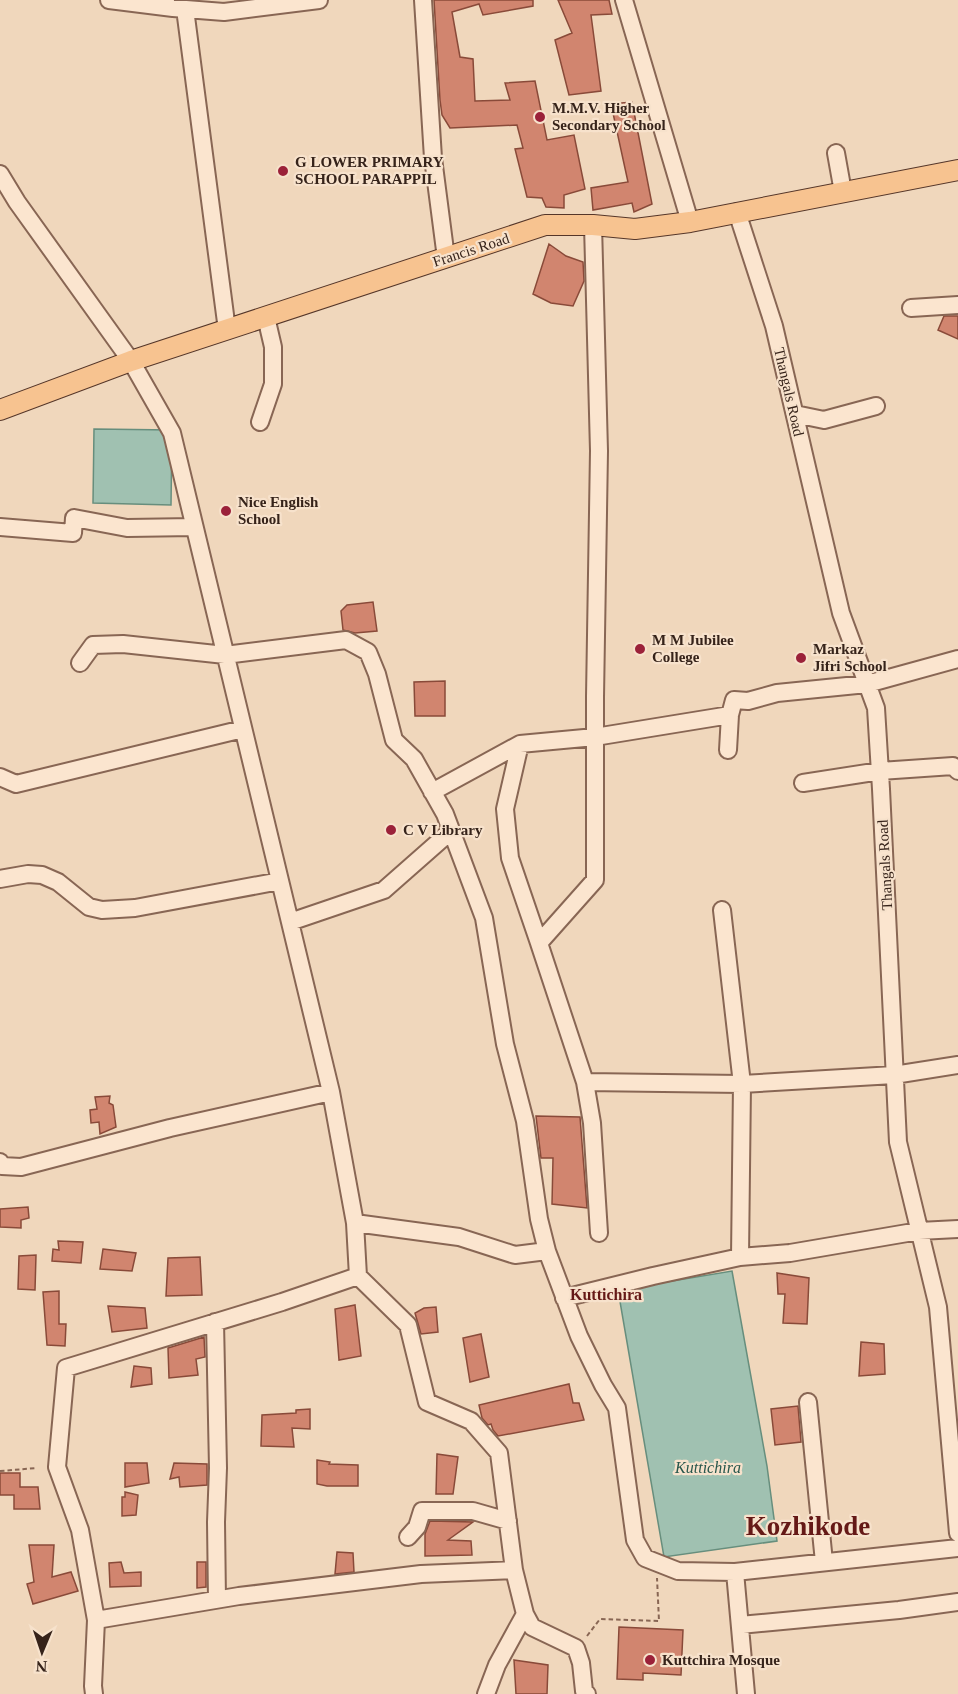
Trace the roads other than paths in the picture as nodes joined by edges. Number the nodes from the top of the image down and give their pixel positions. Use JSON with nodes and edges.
{"nodes":[{"id":1,"x":109,"y":0,"type":"edge"},
{"id":2,"x":319,"y":0,"type":"edge"},
{"id":3,"x":423,"y":0,"type":"edge"},
{"id":4,"x":624,"y":0,"type":"edge"},
{"id":5,"x":177,"y":6,"type":"edge"},
{"id":6,"x":836,"y":153,"type":"dead end"},
{"id":7,"x":958,"y":170,"type":"edge"},
{"id":8,"x":2,"y":181,"type":"edge"},
{"id":9,"x":843,"y":192,"type":"junction"},
{"id":10,"x":738,"y":212,"type":"junction"},
{"id":11,"x":690,"y":222,"type":"junction"},
{"id":12,"x":593,"y":225,"type":"junction"},
{"id":13,"x":446,"y":258,"type":"junction"},
{"id":14,"x":958,"y":305,"type":"edge"},
{"id":15,"x":911,"y":308,"type":"dead end"},
{"id":16,"x":266,"y":317,"type":"junction"},
{"id":17,"x":227,"y":330,"type":"junction"},
{"id":18,"x":131,"y":362,"type":"junction"},
{"id":19,"x":876,"y":406,"type":"dead end"},
{"id":20,"x":0,"y":410,"type":"edge"},
{"id":21,"x":795,"y":414,"type":"junction"},
{"id":22,"x":260,"y":422,"type":"dead end"},
{"id":23,"x":0,"y":527,"type":"edge"},
{"id":24,"x":194,"y":527,"type":"junction"},
{"id":25,"x":225,"y":655,"type":"junction"},
{"id":26,"x":958,"y":659,"type":"edge"},
{"id":27,"x":80,"y":663,"type":"dead end"},
{"id":28,"x":867,"y":684,"type":"junction"},
{"id":29,"x":730,"y":715,"type":"junction"},
{"id":30,"x":243,"y":729,"type":"junction"},
{"id":31,"x":595,"y":737,"type":"junction"},
{"id":32,"x":520,"y":744,"type":"junction"},
{"id":33,"x":728,"y":750,"type":"dead end"},
{"id":34,"x":956,"y":768,"type":"edge"},
{"id":35,"x":880,"y":771,"type":"junction"},
{"id":36,"x":0,"y":777,"type":"edge"},
{"id":37,"x":803,"y":783,"type":"dead end"},
{"id":38,"x":432,"y":792,"type":"junction"},
{"id":39,"x":451,"y":831,"type":"junction"},
{"id":40,"x":0,"y":879,"type":"edge"},
{"id":41,"x":280,"y":881,"type":"junction"},
{"id":42,"x":722,"y":910,"type":"dead end"},
{"id":43,"x":290,"y":922,"type":"junction"},
{"id":44,"x":539,"y":943,"type":"junction"},
{"id":45,"x":958,"y":1065,"type":"edge"},
{"id":46,"x":894,"y":1075,"type":"junction"},
{"id":47,"x":585,"y":1082,"type":"junction"},
{"id":48,"x":742,"y":1084,"type":"junction"},
{"id":49,"x":331,"y":1092,"type":"junction"},
{"id":50,"x":0,"y":1162,"type":"edge"},
{"id":51,"x":355,"y":1223,"type":"junction"},
{"id":52,"x":958,"y":1229,"type":"edge"},
{"id":53,"x":919,"y":1231,"type":"junction"},
{"id":54,"x":599,"y":1233,"type":"dead end"},
{"id":55,"x":547,"y":1251,"type":"junction"},
{"id":56,"x":740,"y":1257,"type":"junction"},
{"id":57,"x":358,"y":1276,"type":"junction"},
{"id":58,"x":564,"y":1298,"type":"junction"},
{"id":59,"x":215,"y":1322,"type":"junction"},
{"id":60,"x":808,"y":1402,"type":"dead end"},
{"id":61,"x":508,"y":1521,"type":"junction"},
{"id":62,"x":958,"y":1533,"type":"edge"},
{"id":63,"x":408,"y":1537,"type":"dead end"},
{"id":64,"x":958,"y":1548,"type":"edge"},
{"id":65,"x":824,"y":1562,"type":"junction"},
{"id":66,"x":514,"y":1570,"type":"junction"},
{"id":67,"x":735,"y":1572,"type":"junction"},
{"id":68,"x":217,"y":1600,"type":"junction"},
{"id":69,"x":958,"y":1602,"type":"edge"},
{"id":70,"x":525,"y":1614,"type":"junction"},
{"id":71,"x":96,"y":1620,"type":"junction"},
{"id":72,"x":740,"y":1625,"type":"junction"},
{"id":73,"x":94,"y":1694,"type":"edge"},
{"id":74,"x":486,"y":1694,"type":"edge"},
{"id":75,"x":587,"y":1694,"type":"edge"},
{"id":76,"x":746,"y":1694,"type":"edge"}],
"edges":[{"from":1,"to":5,"type":"street"},
{"from":2,"to":5,"type":"street"},
{"from":3,"to":13,"type":"street"},
{"from":4,"to":11,"type":"street"},
{"from":5,"to":17,"type":"street"},
{"from":6,"to":9,"type":"street"},
{"from":7,"to":9,"type":"main road","name":"Francis Road"},
{"from":8,"to":18,"type":"street"},
{"from":9,"to":10,"type":"main road","name":"Francis Road"},
{"from":10,"to":11,"type":"main road","name":"Francis Road"},
{"from":10,"to":21,"type":"street","name":"Thangals Road"},
{"from":11,"to":12,"type":"main road","name":"Francis Road"},
{"from":12,"to":13,"type":"main road","name":"Francis Road"},
{"from":12,"to":31,"type":"street"},
{"from":13,"to":16,"type":"main road","name":"Francis Road"},
{"from":14,"to":15,"type":"street"},
{"from":16,"to":17,"type":"main road","name":"Francis Road"},
{"from":16,"to":22,"type":"street"},
{"from":17,"to":18,"type":"main road","name":"Francis Road"},
{"from":18,"to":20,"type":"main road","name":"Francis Road"},
{"from":18,"to":24,"type":"street"},
{"from":19,"to":21,"type":"street"},
{"from":21,"to":28,"type":"street","name":"Thangals Road"},
{"from":23,"to":24,"type":"street"},
{"from":24,"to":25,"type":"street"},
{"from":25,"to":27,"type":"street"},
{"from":25,"to":30,"type":"street"},
{"from":25,"to":38,"type":"street"},
{"from":26,"to":28,"type":"street"},
{"from":28,"to":29,"type":"street"},
{"from":28,"to":35,"type":"street","name":"Thangals Road"},
{"from":29,"to":31,"type":"street"},
{"from":29,"to":33,"type":"street"},
{"from":30,"to":36,"type":"street"},
{"from":30,"to":41,"type":"street"},
{"from":31,"to":32,"type":"street"},
{"from":31,"to":44,"type":"street"},
{"from":32,"to":38,"type":"street"},
{"from":32,"to":44,"type":"street"},
{"from":34,"to":35,"type":"street"},
{"from":35,"to":37,"type":"street"},
{"from":35,"to":46,"type":"street","name":"Thangals Road"},
{"from":38,"to":39,"type":"street"},
{"from":39,"to":43,"type":"street"},
{"from":39,"to":55,"type":"street"},
{"from":40,"to":41,"type":"street"},
{"from":41,"to":43,"type":"street"},
{"from":42,"to":48,"type":"street"},
{"from":43,"to":49,"type":"street"},
{"from":44,"to":47,"type":"street"},
{"from":45,"to":46,"type":"street"},
{"from":46,"to":48,"type":"street"},
{"from":46,"to":53,"type":"street","name":"Thangals Road"},
{"from":47,"to":48,"type":"street"},
{"from":47,"to":54,"type":"street"},
{"from":48,"to":56,"type":"street"},
{"from":49,"to":50,"type":"street"},
{"from":49,"to":51,"type":"street"},
{"from":51,"to":55,"type":"street"},
{"from":51,"to":57,"type":"street"},
{"from":52,"to":53,"type":"street"},
{"from":53,"to":56,"type":"street"},
{"from":53,"to":62,"type":"street","name":"Thangals Road"},
{"from":55,"to":58,"type":"street"},
{"from":56,"to":58,"type":"street"},
{"from":57,"to":59,"type":"street"},
{"from":57,"to":61,"type":"street"},
{"from":58,"to":67,"type":"street"},
{"from":59,"to":68,"type":"street"},
{"from":59,"to":71,"type":"street"},
{"from":60,"to":65,"type":"street"},
{"from":61,"to":63,"type":"street"},
{"from":61,"to":66,"type":"street"},
{"from":64,"to":65,"type":"street"},
{"from":65,"to":67,"type":"street"},
{"from":66,"to":68,"type":"street"},
{"from":66,"to":70,"type":"street"},
{"from":67,"to":72,"type":"street"},
{"from":68,"to":71,"type":"street"},
{"from":69,"to":72,"type":"street"},
{"from":70,"to":74,"type":"street"},
{"from":70,"to":75,"type":"street"},
{"from":71,"to":73,"type":"street"},
{"from":72,"to":76,"type":"street"}]}
